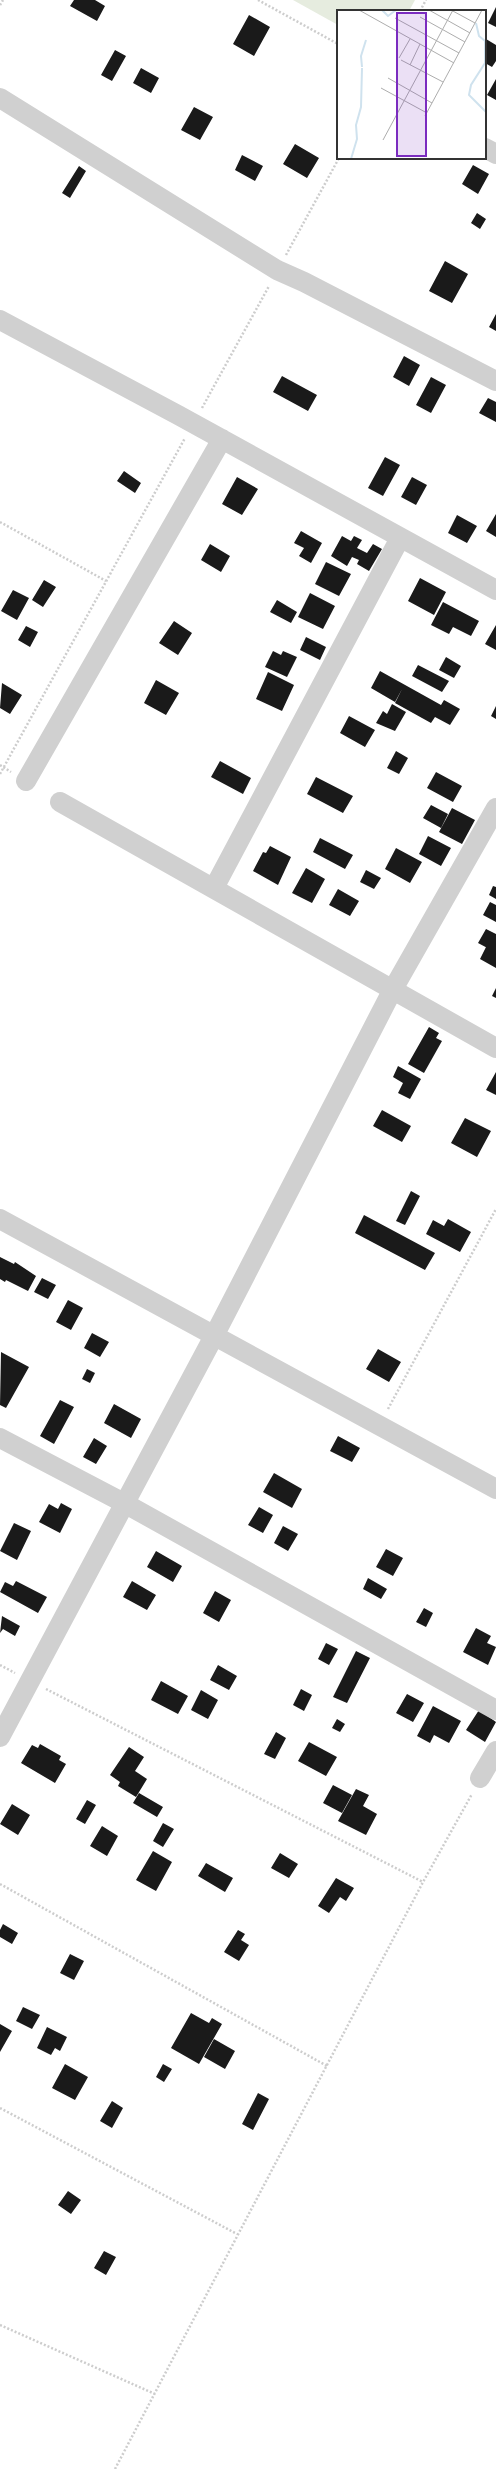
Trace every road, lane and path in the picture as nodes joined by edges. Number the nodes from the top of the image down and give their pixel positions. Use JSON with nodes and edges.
{"nodes":[{"id":1,"x":3,"y":0,"type":"edge"},
{"id":2,"x":258,"y":0,"type":"edge"},
{"id":3,"x":426,"y":0,"type":"edge"},
{"id":4,"x":0,"y":5,"type":"edge"},
{"id":5,"x":421,"y":10,"type":"edge"},
{"id":6,"x":337,"y":43,"type":"edge"},
{"id":7,"x":0,"y":98,"type":"edge"},
{"id":8,"x":486,"y":149,"type":"edge"},
{"id":9,"x":496,"y":154,"type":"edge"},
{"id":10,"x":338,"y":159,"type":"edge"},
{"id":11,"x":277,"y":270,"type":"junction"},
{"id":12,"x":0,"y":320,"type":"edge"},
{"id":13,"x":496,"y":381,"type":"edge"},
{"id":14,"x":193,"y":423,"type":"junction"},
{"id":15,"x":222,"y":438,"type":"junction"},
{"id":16,"x":0,"y":522,"type":"edge"},
{"id":17,"x":400,"y":538,"type":"junction"},
{"id":18,"x":106,"y":581,"type":"junction"},
{"id":19,"x":496,"y":590,"type":"edge"},
{"id":20,"x":0,"y":774,"type":"edge"},
{"id":21,"x":26,"y":781,"type":"dead end"},
{"id":22,"x":60,"y":802,"type":"dead end"},
{"id":23,"x":496,"y":808,"type":"edge"},
{"id":24,"x":214,"y":888,"type":"junction"},
{"id":25,"x":392,"y":991,"type":"junction"},
{"id":26,"x":496,"y":1048,"type":"edge"},
{"id":27,"x":496,"y":1209,"type":"edge"},
{"id":28,"x":0,"y":1219,"type":"edge"},
{"id":29,"x":214,"y":1336,"type":"junction"},
{"id":30,"x":379,"y":1426,"type":"junction"},
{"id":31,"x":0,"y":1438,"type":"edge"},
{"id":32,"x":496,"y":1489,"type":"edge"},
{"id":33,"x":124,"y":1502,"type":"junction"},
{"id":34,"x":0,"y":1665,"type":"edge"},
{"id":35,"x":30,"y":1681,"type":"junction"},
{"id":36,"x":496,"y":1710,"type":"edge"},
{"id":37,"x":0,"y":1737,"type":"edge"},
{"id":38,"x":496,"y":1751,"type":"edge"},
{"id":39,"x":480,"y":1778,"type":"joint"},
{"id":40,"x":423,"y":1882,"type":"junction"},
{"id":41,"x":0,"y":1884,"type":"edge"},
{"id":42,"x":327,"y":2066,"type":"junction"},
{"id":43,"x":0,"y":2108,"type":"edge"},
{"id":44,"x":237,"y":2234,"type":"junction"},
{"id":45,"x":0,"y":2325,"type":"edge"},
{"id":46,"x":155,"y":2394,"type":"junction"},
{"id":47,"x":115,"y":2469,"type":"edge"}],
"edges":[{"from":1,"to":4,"type":"path"},
{"from":2,"to":6,"type":"path"},
{"from":3,"to":5,"type":"path"},
{"from":7,"to":11,"type":"street"},
{"from":8,"to":9,"type":"street"},
{"from":10,"to":11,"type":"path"},
{"from":11,"to":13,"type":"street"},
{"from":11,"to":14,"type":"path"},
{"from":12,"to":14,"type":"street"},
{"from":14,"to":15,"type":"street"},
{"from":14,"to":18,"type":"path"},
{"from":15,"to":17,"type":"street"},
{"from":15,"to":21,"type":"street"},
{"from":16,"to":18,"type":"path"},
{"from":17,"to":19,"type":"street"},
{"from":17,"to":24,"type":"street"},
{"from":18,"to":20,"type":"path"},
{"from":22,"to":24,"type":"street"},
{"from":23,"to":25,"type":"street"},
{"from":24,"to":25,"type":"street"},
{"from":25,"to":26,"type":"street"},
{"from":25,"to":29,"type":"street"},
{"from":27,"to":30,"type":"path"},
{"from":28,"to":29,"type":"street"},
{"from":29,"to":30,"type":"street"},
{"from":29,"to":33,"type":"street"},
{"from":30,"to":32,"type":"street"},
{"from":31,"to":33,"type":"street"},
{"from":33,"to":35,"type":"street"},
{"from":33,"to":36,"type":"street"},
{"from":34,"to":35,"type":"path"},
{"from":35,"to":37,"type":"street"},
{"from":35,"to":40,"type":"path"},
{"from":38,"to":39,"type":"street"},
{"from":39,"to":40,"type":"path"},
{"from":40,"to":42,"type":"path"},
{"from":41,"to":42,"type":"path"},
{"from":42,"to":44,"type":"path"},
{"from":43,"to":44,"type":"path"},
{"from":44,"to":46,"type":"path"},
{"from":45,"to":46,"type":"path"},
{"from":46,"to":47,"type":"path"}]}
